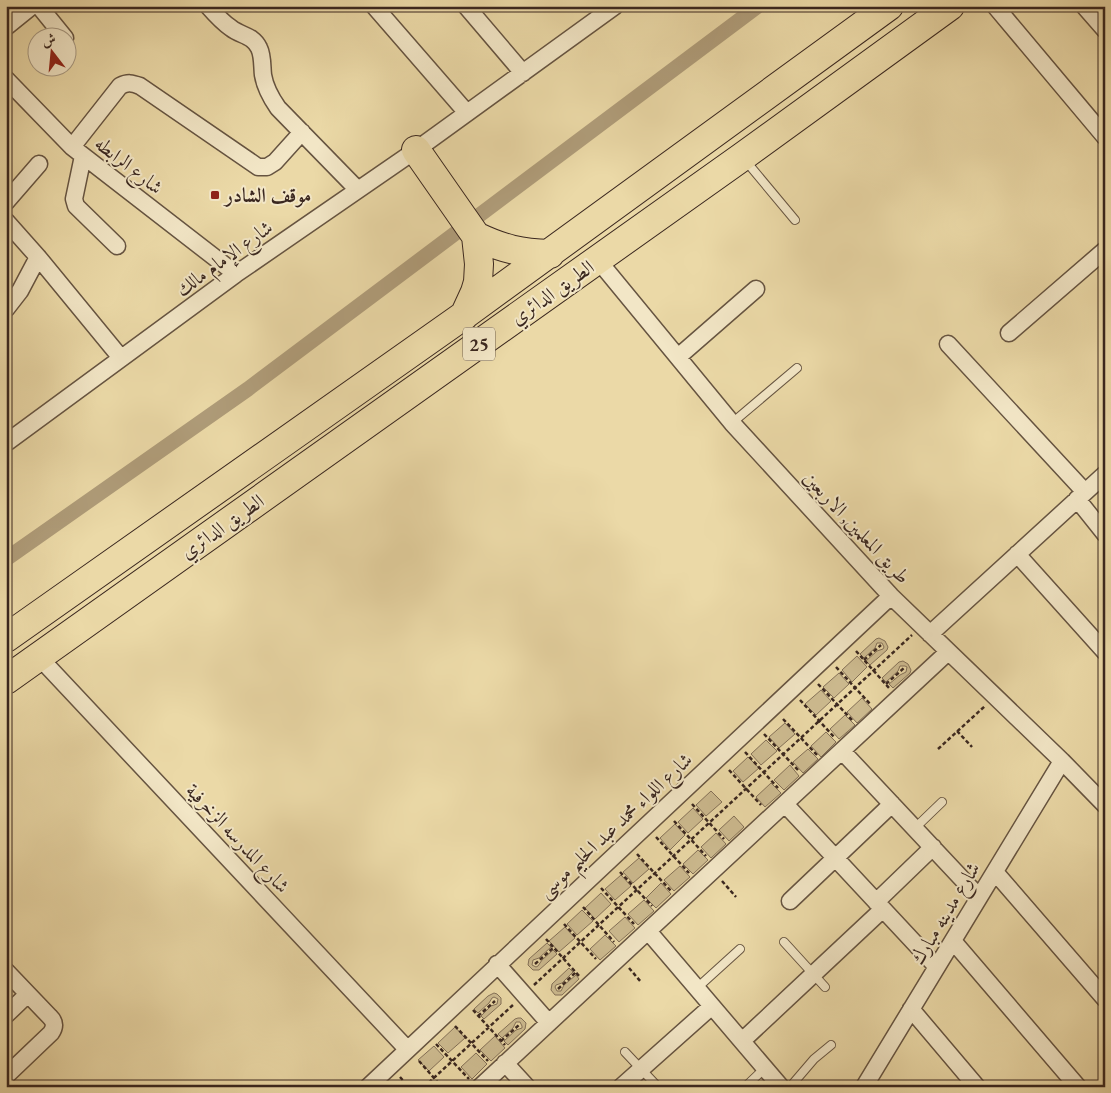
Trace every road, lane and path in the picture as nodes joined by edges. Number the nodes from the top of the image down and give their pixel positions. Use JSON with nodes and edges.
{"nodes":[{"id":1,"x":32,"y":6,"type":"edge"},
{"id":2,"x":39,"y":6,"type":"edge"},
{"id":3,"x":208,"y":6,"type":"edge"},
{"id":4,"x":374,"y":6,"type":"edge"},
{"id":5,"x":466,"y":6,"type":"edge"},
{"id":6,"x":615,"y":6,"type":"edge"},
{"id":7,"x":889,"y":6,"type":"edge"},
{"id":8,"x":950,"y":6,"type":"edge"},
{"id":9,"x":996,"y":6,"type":"edge"},
{"id":10,"x":1084,"y":6,"type":"edge"},
{"id":11,"x":6,"y":27,"type":"edge"},
{"id":12,"x":57,"y":28,"type":"edge"},
{"id":13,"x":1105,"y":30,"type":"edge"},
{"id":14,"x":523,"y":73,"type":"junction"},
{"id":15,"x":6,"y":79,"type":"edge"},
{"id":16,"x":467,"y":113,"type":"junction"},
{"id":17,"x":302,"y":132,"type":"junction"},
{"id":18,"x":1105,"y":137,"type":"edge"},
{"id":19,"x":416,"y":150,"type":"junction"},
{"id":20,"x":78,"y":152,"type":"junction"},
{"id":21,"x":742,"y":157,"type":"junction"},
{"id":22,"x":39,"y":164,"type":"dead end"},
{"id":23,"x":358,"y":190,"type":"junction"},
{"id":24,"x":6,"y":202,"type":"edge"},
{"id":25,"x":795,"y":220,"type":"dead end"},
{"id":26,"x":6,"y":221,"type":"edge"},
{"id":27,"x":476,"y":236,"type":"junction"},
{"id":28,"x":117,"y":246,"type":"dead end"},
{"id":29,"x":1105,"y":250,"type":"edge"},
{"id":30,"x":550,"y":254,"type":"junction"},
{"id":31,"x":38,"y":257,"type":"junction"},
{"id":32,"x":598,"y":259,"type":"junction"},
{"id":33,"x":236,"y":274,"type":"junction"},
{"id":34,"x":756,"y":290,"type":"dead end"},
{"id":35,"x":6,"y":310,"type":"edge"},
{"id":36,"x":463,"y":316,"type":"junction"},
{"id":37,"x":1009,"y":333,"type":"dead end"},
{"id":38,"x":948,"y":344,"type":"dead end"},
{"id":39,"x":678,"y":357,"type":"junction"},
{"id":40,"x":121,"y":358,"type":"junction"},
{"id":41,"x":797,"y":368,"type":"dead end"},
{"id":42,"x":732,"y":423,"type":"junction"},
{"id":43,"x":9,"y":437,"type":"edge"},
{"id":44,"x":1105,"y":474,"type":"edge"},
{"id":45,"x":1081,"y":496,"type":"junction"},
{"id":46,"x":1105,"y":534,"type":"edge"},
{"id":47,"x":1017,"y":554,"type":"junction"},
{"id":48,"x":891,"y":596,"type":"junction"},
{"id":49,"x":926,"y":630,"type":"junction"},
{"id":50,"x":6,"y":638,"type":"edge"},
{"id":51,"x":845,"y":639,"type":"junction"},
{"id":52,"x":881,"y":645,"type":"dead end"},
{"id":53,"x":948,"y":652,"type":"junction"},
{"id":54,"x":1105,"y":652,"type":"edge"},
{"id":55,"x":38,"y":656,"type":"junction"},
{"id":56,"x":826,"y":656,"type":"junction"},
{"id":57,"x":864,"y":660,"type":"junction"},
{"id":58,"x":904,"y":668,"type":"dead end"},
{"id":59,"x":873,"y":670,"type":"junction"},
{"id":60,"x":808,"y":674,"type":"junction"},
{"id":61,"x":6,"y":680,"type":"edge"},
{"id":62,"x":886,"y":684,"type":"junction"},
{"id":63,"x":855,"y":688,"type":"junction"},
{"id":64,"x":790,"y":690,"type":"junction"},
{"id":65,"x":995,"y":696,"type":"junction"},
{"id":66,"x":899,"y":698,"type":"junction"},
{"id":67,"x":837,"y":704,"type":"junction"},
{"id":68,"x":772,"y":707,"type":"junction"},
{"id":69,"x":880,"y":715,"type":"junction"},
{"id":70,"x":819,"y":721,"type":"junction"},
{"id":71,"x":754,"y":724,"type":"junction"},
{"id":72,"x":863,"y":731,"type":"junction"},
{"id":73,"x":957,"y":731,"type":"junction"},
{"id":74,"x":800,"y":738,"type":"junction"},
{"id":75,"x":735,"y":742,"type":"junction"},
{"id":76,"x":972,"y":747,"type":"dead end"},
{"id":77,"x":938,"y":749,"type":"dead end"},
{"id":78,"x":843,"y":750,"type":"junction"},
{"id":79,"x":783,"y":754,"type":"junction"},
{"id":80,"x":718,"y":758,"type":"junction"},
{"id":81,"x":1062,"y":761,"type":"junction"},
{"id":82,"x":826,"y":766,"type":"junction"},
{"id":83,"x":764,"y":772,"type":"junction"},
{"id":84,"x":808,"y":782,"type":"junction"},
{"id":85,"x":746,"y":789,"type":"junction"},
{"id":86,"x":681,"y":792,"type":"junction"},
{"id":87,"x":787,"y":802,"type":"junction"},
{"id":88,"x":942,"y":802,"type":"dead end"},
{"id":89,"x":892,"y":804,"type":"junction"},
{"id":90,"x":1105,"y":805,"type":"edge"},
{"id":91,"x":663,"y":809,"type":"junction"},
{"id":92,"x":771,"y":816,"type":"junction"},
{"id":93,"x":709,"y":823,"type":"junction"},
{"id":94,"x":645,"y":826,"type":"junction"},
{"id":95,"x":914,"y":828,"type":"junction"},
{"id":96,"x":691,"y":839,"type":"junction"},
{"id":97,"x":627,"y":843,"type":"junction"},
{"id":98,"x":933,"y":847,"type":"junction"},
{"id":99,"x":735,"y":850,"type":"junction"},
{"id":100,"x":673,"y":856,"type":"junction"},
{"id":101,"x":835,"y":858,"type":"junction"},
{"id":102,"x":609,"y":860,"type":"junction"},
{"id":103,"x":715,"y":869,"type":"junction"},
{"id":104,"x":995,"y":872,"type":"junction"},
{"id":105,"x":655,"y":873,"type":"junction"},
{"id":106,"x":590,"y":877,"type":"junction"},
{"id":107,"x":699,"y":884,"type":"junction"},
{"id":108,"x":637,"y":890,"type":"junction"},
{"id":109,"x":572,"y":895,"type":"junction"},
{"id":110,"x":736,"y":897,"type":"dead end"},
{"id":111,"x":979,"y":897,"type":"junction"},
{"id":112,"x":680,"y":901,"type":"junction"},
{"id":113,"x":790,"y":901,"type":"dead end"},
{"id":114,"x":880,"y":906,"type":"junction"},
{"id":115,"x":618,"y":907,"type":"junction"},
{"id":116,"x":553,"y":912,"type":"junction"},
{"id":117,"x":662,"y":917,"type":"junction"},
{"id":118,"x":599,"y":925,"type":"junction"},
{"id":119,"x":536,"y":928,"type":"junction"},
{"id":120,"x":646,"y":933,"type":"junction"},
{"id":121,"x":581,"y":942,"type":"junction"},
{"id":122,"x":784,"y":942,"type":"dead end"},
{"id":123,"x":953,"y":942,"type":"junction"},
{"id":124,"x":553,"y":948,"type":"junction"},
{"id":125,"x":740,"y":949,"type":"dead end"},
{"id":126,"x":625,"y":952,"type":"junction"},
{"id":127,"x":563,"y":958,"type":"junction"},
{"id":128,"x":497,"y":964,"type":"junction"},
{"id":129,"x":535,"y":964,"type":"dead end"},
{"id":130,"x":937,"y":967,"type":"junction"},
{"id":131,"x":606,"y":970,"type":"junction"},
{"id":132,"x":6,"y":971,"type":"edge"},
{"id":133,"x":576,"y":972,"type":"junction"},
{"id":134,"x":813,"y":974,"type":"junction"},
{"id":135,"x":589,"y":986,"type":"junction"},
{"id":136,"x":825,"y":987,"type":"dead end"},
{"id":137,"x":697,"y":988,"type":"junction"},
{"id":138,"x":558,"y":989,"type":"dead end"},
{"id":139,"x":28,"y":994,"type":"junction"},
{"id":140,"x":524,"y":994,"type":"junction"},
{"id":141,"x":462,"y":998,"type":"junction"},
{"id":142,"x":1105,"y":998,"type":"edge"},
{"id":143,"x":495,"y":1000,"type":"dead end"},
{"id":144,"x":712,"y":1006,"type":"junction"},
{"id":145,"x":911,"y":1009,"type":"junction"},
{"id":146,"x":444,"y":1014,"type":"junction"},
{"id":147,"x":6,"y":1015,"type":"edge"},
{"id":148,"x":478,"y":1016,"type":"junction"},
{"id":149,"x":549,"y":1023,"type":"junction"},
{"id":150,"x":519,"y":1025,"type":"dead end"},
{"id":151,"x":489,"y":1027,"type":"junction"},
{"id":152,"x":425,"y":1032,"type":"junction"},
{"id":153,"x":502,"y":1041,"type":"junction"},
{"id":154,"x":742,"y":1041,"type":"junction"},
{"id":155,"x":471,"y":1043,"type":"junction"},
{"id":156,"x":831,"y":1046,"type":"dead end"},
{"id":157,"x":407,"y":1049,"type":"junction"},
{"id":158,"x":625,"y":1052,"type":"dead end"},
{"id":159,"x":452,"y":1061,"type":"junction"},
{"id":160,"x":505,"y":1063,"type":"junction"},
{"id":161,"x":765,"y":1068,"type":"junction"},
{"id":162,"x":641,"y":1069,"type":"junction"},
{"id":163,"x":6,"y":1076,"type":"edge"},
{"id":164,"x":434,"y":1078,"type":"junction"},
{"id":165,"x":405,"y":1083,"type":"dead end"},
{"id":166,"x":475,"y":1084,"type":"edge"},
{"id":167,"x":870,"y":1084,"type":"edge"},
{"id":168,"x":368,"y":1087,"type":"edge"},
{"id":169,"x":401,"y":1087,"type":"edge"},
{"id":170,"x":424,"y":1087,"type":"edge"},
{"id":171,"x":442,"y":1087,"type":"edge"},
{"id":172,"x":527,"y":1087,"type":"edge"},
{"id":173,"x":621,"y":1087,"type":"edge"},
{"id":174,"x":658,"y":1087,"type":"edge"},
{"id":175,"x":746,"y":1087,"type":"edge"},
{"id":176,"x":781,"y":1087,"type":"edge"},
{"id":177,"x":790,"y":1087,"type":"edge"},
{"id":178,"x":977,"y":1087,"type":"edge"},
{"id":179,"x":1078,"y":1087,"type":"edge"}],
"edges":[{"from":1,"to":11,"type":"street"},
{"from":2,"to":12,"type":"street"},
{"from":3,"to":17,"type":"street"},
{"from":4,"to":16,"type":"street"},
{"from":5,"to":14,"type":"street"},
{"from":6,"to":14,"type":"street","name":"شارع الإمام مالك"},
{"from":7,"to":30,"type":"highway","name":"الطريق الدائري","number":"25"},
{"from":8,"to":21,"type":"highway","name":"الطريق الدائري","number":"25"},
{"from":9,"to":18,"type":"street"},
{"from":10,"to":13,"type":"street"},
{"from":14,"to":16,"type":"street","name":"شارع الإمام مالك"},
{"from":15,"to":20,"type":"street","name":"شارع الرابطه"},
{"from":16,"to":19,"type":"street","name":"شارع الإمام مالك"},
{"from":17,"to":20,"type":"street"},
{"from":17,"to":23,"type":"street"},
{"from":19,"to":23,"type":"street","name":"شارع الإمام مالك"},
{"from":19,"to":27,"type":"highway"},
{"from":20,"to":28,"type":"street"},
{"from":20,"to":33,"type":"street","name":"شارع الرابطه"},
{"from":21,"to":25,"type":"lane"},
{"from":21,"to":32,"type":"highway","name":"الطريق الدائري","number":"25"},
{"from":22,"to":24,"type":"street"},
{"from":23,"to":33,"type":"street","name":"شارع الإمام مالك"},
{"from":26,"to":31,"type":"street"},
{"from":27,"to":30,"type":"highway"},
{"from":27,"to":36,"type":"highway"},
{"from":29,"to":37,"type":"street"},
{"from":30,"to":36,"type":"highway","name":"الطريق الدائري","number":"25"},
{"from":31,"to":35,"type":"street"},
{"from":31,"to":40,"type":"street"},
{"from":32,"to":39,"type":"street","name":"طريق المعلمين, الاربعين"},
{"from":32,"to":55,"type":"highway","name":"الطريق الدائري","number":"25"},
{"from":33,"to":40,"type":"street","name":"شارع الإمام مالك"},
{"from":34,"to":39,"type":"street"},
{"from":36,"to":50,"type":"highway","name":"الطريق الدائري","number":"25"},
{"from":38,"to":45,"type":"street"},
{"from":39,"to":42,"type":"street","name":"طريق المعلمين, الاربعين"},
{"from":40,"to":43,"type":"street","name":"شارع الإمام مالك"},
{"from":41,"to":42,"type":"lane"},
{"from":42,"to":48,"type":"street","name":"طريق المعلمين, الاربعين"},
{"from":44,"to":45,"type":"street"},
{"from":45,"to":46,"type":"street"},
{"from":45,"to":47,"type":"street"},
{"from":47,"to":49,"type":"street"},
{"from":47,"to":54,"type":"street"},
{"from":48,"to":49,"type":"street","name":"طريق المعلمين, الاربعين"},
{"from":48,"to":51,"type":"street","name":"شارع اللواء محمد عبد الحليم موسى"},
{"from":49,"to":53,"type":"street","name":"طريق المعلمين, الاربعين"},
{"from":49,"to":59,"type":"path"},
{"from":51,"to":56,"type":"street","name":"شارع اللواء محمد عبد الحليم موسى"},
{"from":51,"to":57,"type":"path"},
{"from":52,"to":57,"type":"path"},
{"from":53,"to":65,"type":"street","name":"طريق المعلمين, الاربعين"},
{"from":53,"to":66,"type":"street"},
{"from":55,"to":61,"type":"highway","name":"الطريق الدائري","number":"25"},
{"from":55,"to":157,"type":"street","name":"شارع المدرسه الزخرفية"},
{"from":56,"to":60,"type":"street","name":"شارع اللواء محمد عبد الحليم موسى"},
{"from":56,"to":63,"type":"path"},
{"from":57,"to":59,"type":"path"},
{"from":58,"to":62,"type":"path"},
{"from":59,"to":62,"type":"path"},
{"from":59,"to":63,"type":"path"},
{"from":60,"to":64,"type":"street","name":"شارع اللواء محمد عبد الحليم موسى"},
{"from":60,"to":67,"type":"path"},
{"from":62,"to":66,"type":"path"},
{"from":63,"to":67,"type":"path"},
{"from":63,"to":69,"type":"path"},
{"from":64,"to":68,"type":"street","name":"شارع اللواء محمد عبد الحليم موسى"},
{"from":64,"to":70,"type":"path"},
{"from":65,"to":73,"type":"path"},
{"from":65,"to":81,"type":"street","name":"طريق المعلمين, الاربعين"},
{"from":66,"to":69,"type":"street"},
{"from":67,"to":70,"type":"path"},
{"from":67,"to":72,"type":"path"},
{"from":68,"to":71,"type":"street","name":"شارع اللواء محمد عبد الحليم موسى"},
{"from":68,"to":74,"type":"path"},
{"from":69,"to":72,"type":"street"},
{"from":70,"to":74,"type":"path"},
{"from":70,"to":78,"type":"path"},
{"from":71,"to":75,"type":"street","name":"شارع اللواء محمد عبد الحليم موسى"},
{"from":71,"to":79,"type":"path"},
{"from":72,"to":78,"type":"street"},
{"from":73,"to":76,"type":"path"},
{"from":73,"to":77,"type":"path"},
{"from":74,"to":79,"type":"path"},
{"from":74,"to":82,"type":"path"},
{"from":75,"to":80,"type":"street","name":"شارع اللواء محمد عبد الحليم موسى"},
{"from":75,"to":83,"type":"path"},
{"from":78,"to":82,"type":"street"},
{"from":78,"to":89,"type":"street"},
{"from":79,"to":83,"type":"path"},
{"from":79,"to":84,"type":"path"},
{"from":80,"to":85,"type":"path"},
{"from":80,"to":86,"type":"street","name":"شارع اللواء محمد عبد الحليم موسى"},
{"from":81,"to":90,"type":"street","name":"طريق المعلمين, الاربعين"},
{"from":81,"to":104,"type":"street","name":"شارع مدينه مبارك"},
{"from":82,"to":84,"type":"street"},
{"from":83,"to":85,"type":"path"},
{"from":83,"to":87,"type":"path"},
{"from":84,"to":87,"type":"street"},
{"from":85,"to":92,"type":"path"},
{"from":85,"to":93,"type":"path"},
{"from":86,"to":91,"type":"street","name":"شارع اللواء محمد عبد الحليم موسى"},
{"from":86,"to":93,"type":"path"},
{"from":87,"to":92,"type":"street"},
{"from":87,"to":101,"type":"street"},
{"from":88,"to":95,"type":"lane"},
{"from":89,"to":95,"type":"street"},
{"from":89,"to":101,"type":"street"},
{"from":91,"to":94,"type":"street","name":"شارع اللواء محمد عبد الحليم موسى"},
{"from":91,"to":96,"type":"path"},
{"from":92,"to":99,"type":"street"},
{"from":93,"to":96,"type":"path"},
{"from":93,"to":99,"type":"path"},
{"from":94,"to":97,"type":"street","name":"شارع اللواء محمد عبد الحليم موسى"},
{"from":94,"to":100,"type":"path"},
{"from":95,"to":98,"type":"street"},
{"from":96,"to":100,"type":"path"},
{"from":96,"to":103,"type":"path"},
{"from":97,"to":102,"type":"street","name":"شارع اللواء محمد عبد الحليم موسى"},
{"from":97,"to":105,"type":"path"},
{"from":98,"to":111,"type":"street"},
{"from":98,"to":114,"type":"street"},
{"from":99,"to":103,"type":"street"},
{"from":100,"to":105,"type":"path"},
{"from":100,"to":107,"type":"path"},
{"from":101,"to":113,"type":"street"},
{"from":101,"to":114,"type":"street"},
{"from":102,"to":106,"type":"street","name":"شارع اللواء محمد عبد الحليم موسى"},
{"from":102,"to":108,"type":"path"},
{"from":103,"to":107,"type":"street"},
{"from":103,"to":110,"type":"path"},
{"from":104,"to":111,"type":"street","name":"شارع مدينه مبارك"},
{"from":104,"to":142,"type":"street"},
{"from":105,"to":108,"type":"path"},
{"from":105,"to":112,"type":"path"},
{"from":106,"to":109,"type":"street","name":"شارع اللواء محمد عبد الحليم موسى"},
{"from":106,"to":115,"type":"path"},
{"from":107,"to":112,"type":"street"},
{"from":108,"to":115,"type":"path"},
{"from":108,"to":117,"type":"path"},
{"from":109,"to":116,"type":"street","name":"شارع اللواء محمد عبد الحليم موسى"},
{"from":109,"to":118,"type":"path"},
{"from":111,"to":123,"type":"street","name":"شارع مدينه مبارك"},
{"from":112,"to":117,"type":"street"},
{"from":114,"to":130,"type":"street"},
{"from":114,"to":134,"type":"street"},
{"from":115,"to":118,"type":"path"},
{"from":115,"to":120,"type":"path"},
{"from":116,"to":119,"type":"street","name":"شارع اللواء محمد عبد الحليم موسى"},
{"from":116,"to":121,"type":"path"},
{"from":117,"to":120,"type":"street"},
{"from":118,"to":121,"type":"path"},
{"from":118,"to":126,"type":"path"},
{"from":119,"to":124,"type":"path"},
{"from":119,"to":128,"type":"street","name":"شارع اللواء محمد عبد الحليم موسى"},
{"from":120,"to":126,"type":"street"},
{"from":120,"to":137,"type":"street"},
{"from":121,"to":127,"type":"path"},
{"from":121,"to":131,"type":"path"},
{"from":122,"to":134,"type":"lane"},
{"from":123,"to":130,"type":"street","name":"شارع مدينه مبارك"},
{"from":123,"to":179,"type":"street"},
{"from":124,"to":127,"type":"path"},
{"from":124,"to":129,"type":"path"},
{"from":125,"to":137,"type":"lane"},
{"from":126,"to":131,"type":"street"},
{"from":127,"to":133,"type":"path"},
{"from":127,"to":140,"type":"path"},
{"from":128,"to":140,"type":"street"},
{"from":128,"to":141,"type":"street","name":"شارع اللواء محمد عبد الحليم موسى"},
{"from":130,"to":145,"type":"street","name":"شارع مدينه مبارك"},
{"from":131,"to":135,"type":"street"},
{"from":132,"to":139,"type":"street"},
{"from":133,"to":135,"type":"path"},
{"from":133,"to":138,"type":"path"},
{"from":134,"to":136,"type":"lane"},
{"from":134,"to":154,"type":"street"},
{"from":135,"to":149,"type":"street"},
{"from":137,"to":144,"type":"street"},
{"from":139,"to":147,"type":"street"},
{"from":139,"to":163,"type":"street"},
{"from":140,"to":149,"type":"street"},
{"from":140,"to":151,"type":"path"},
{"from":141,"to":146,"type":"street","name":"شارع اللواء محمد عبد الحليم موسى"},
{"from":141,"to":148,"type":"path"},
{"from":143,"to":148,"type":"path"},
{"from":144,"to":154,"type":"street"},
{"from":144,"to":162,"type":"street"},
{"from":145,"to":167,"type":"street","name":"شارع مدينه مبارك"},
{"from":145,"to":178,"type":"street"},
{"from":146,"to":152,"type":"street","name":"شارع اللواء محمد عبد الحليم موسى"},
{"from":146,"to":155,"type":"path"},
{"from":148,"to":151,"type":"path"},
{"from":149,"to":160,"type":"street"},
{"from":150,"to":153,"type":"path"},
{"from":151,"to":153,"type":"path"},
{"from":151,"to":155,"type":"path"},
{"from":152,"to":157,"type":"street","name":"شارع اللواء محمد عبد الحليم موسى"},
{"from":152,"to":159,"type":"path"},
{"from":153,"to":160,"type":"path"},
{"from":154,"to":161,"type":"street"},
{"from":155,"to":159,"type":"path"},
{"from":155,"to":160,"type":"path"},
{"from":156,"to":177,"type":"lane"},
{"from":157,"to":164,"type":"path"},
{"from":157,"to":168,"type":"street","name":"شارع اللواء محمد عبد الحليم موسى"},
{"from":158,"to":162,"type":"lane"},
{"from":159,"to":164,"type":"path"},
{"from":159,"to":166,"type":"path"},
{"from":160,"to":166,"type":"street"},
{"from":160,"to":172,"type":"street"},
{"from":161,"to":175,"type":"lane"},
{"from":161,"to":176,"type":"street"},
{"from":162,"to":173,"type":"street"},
{"from":162,"to":174,"type":"lane"},
{"from":164,"to":170,"type":"path"},
{"from":164,"to":171,"type":"path"},
{"from":165,"to":169,"type":"path"}]}
